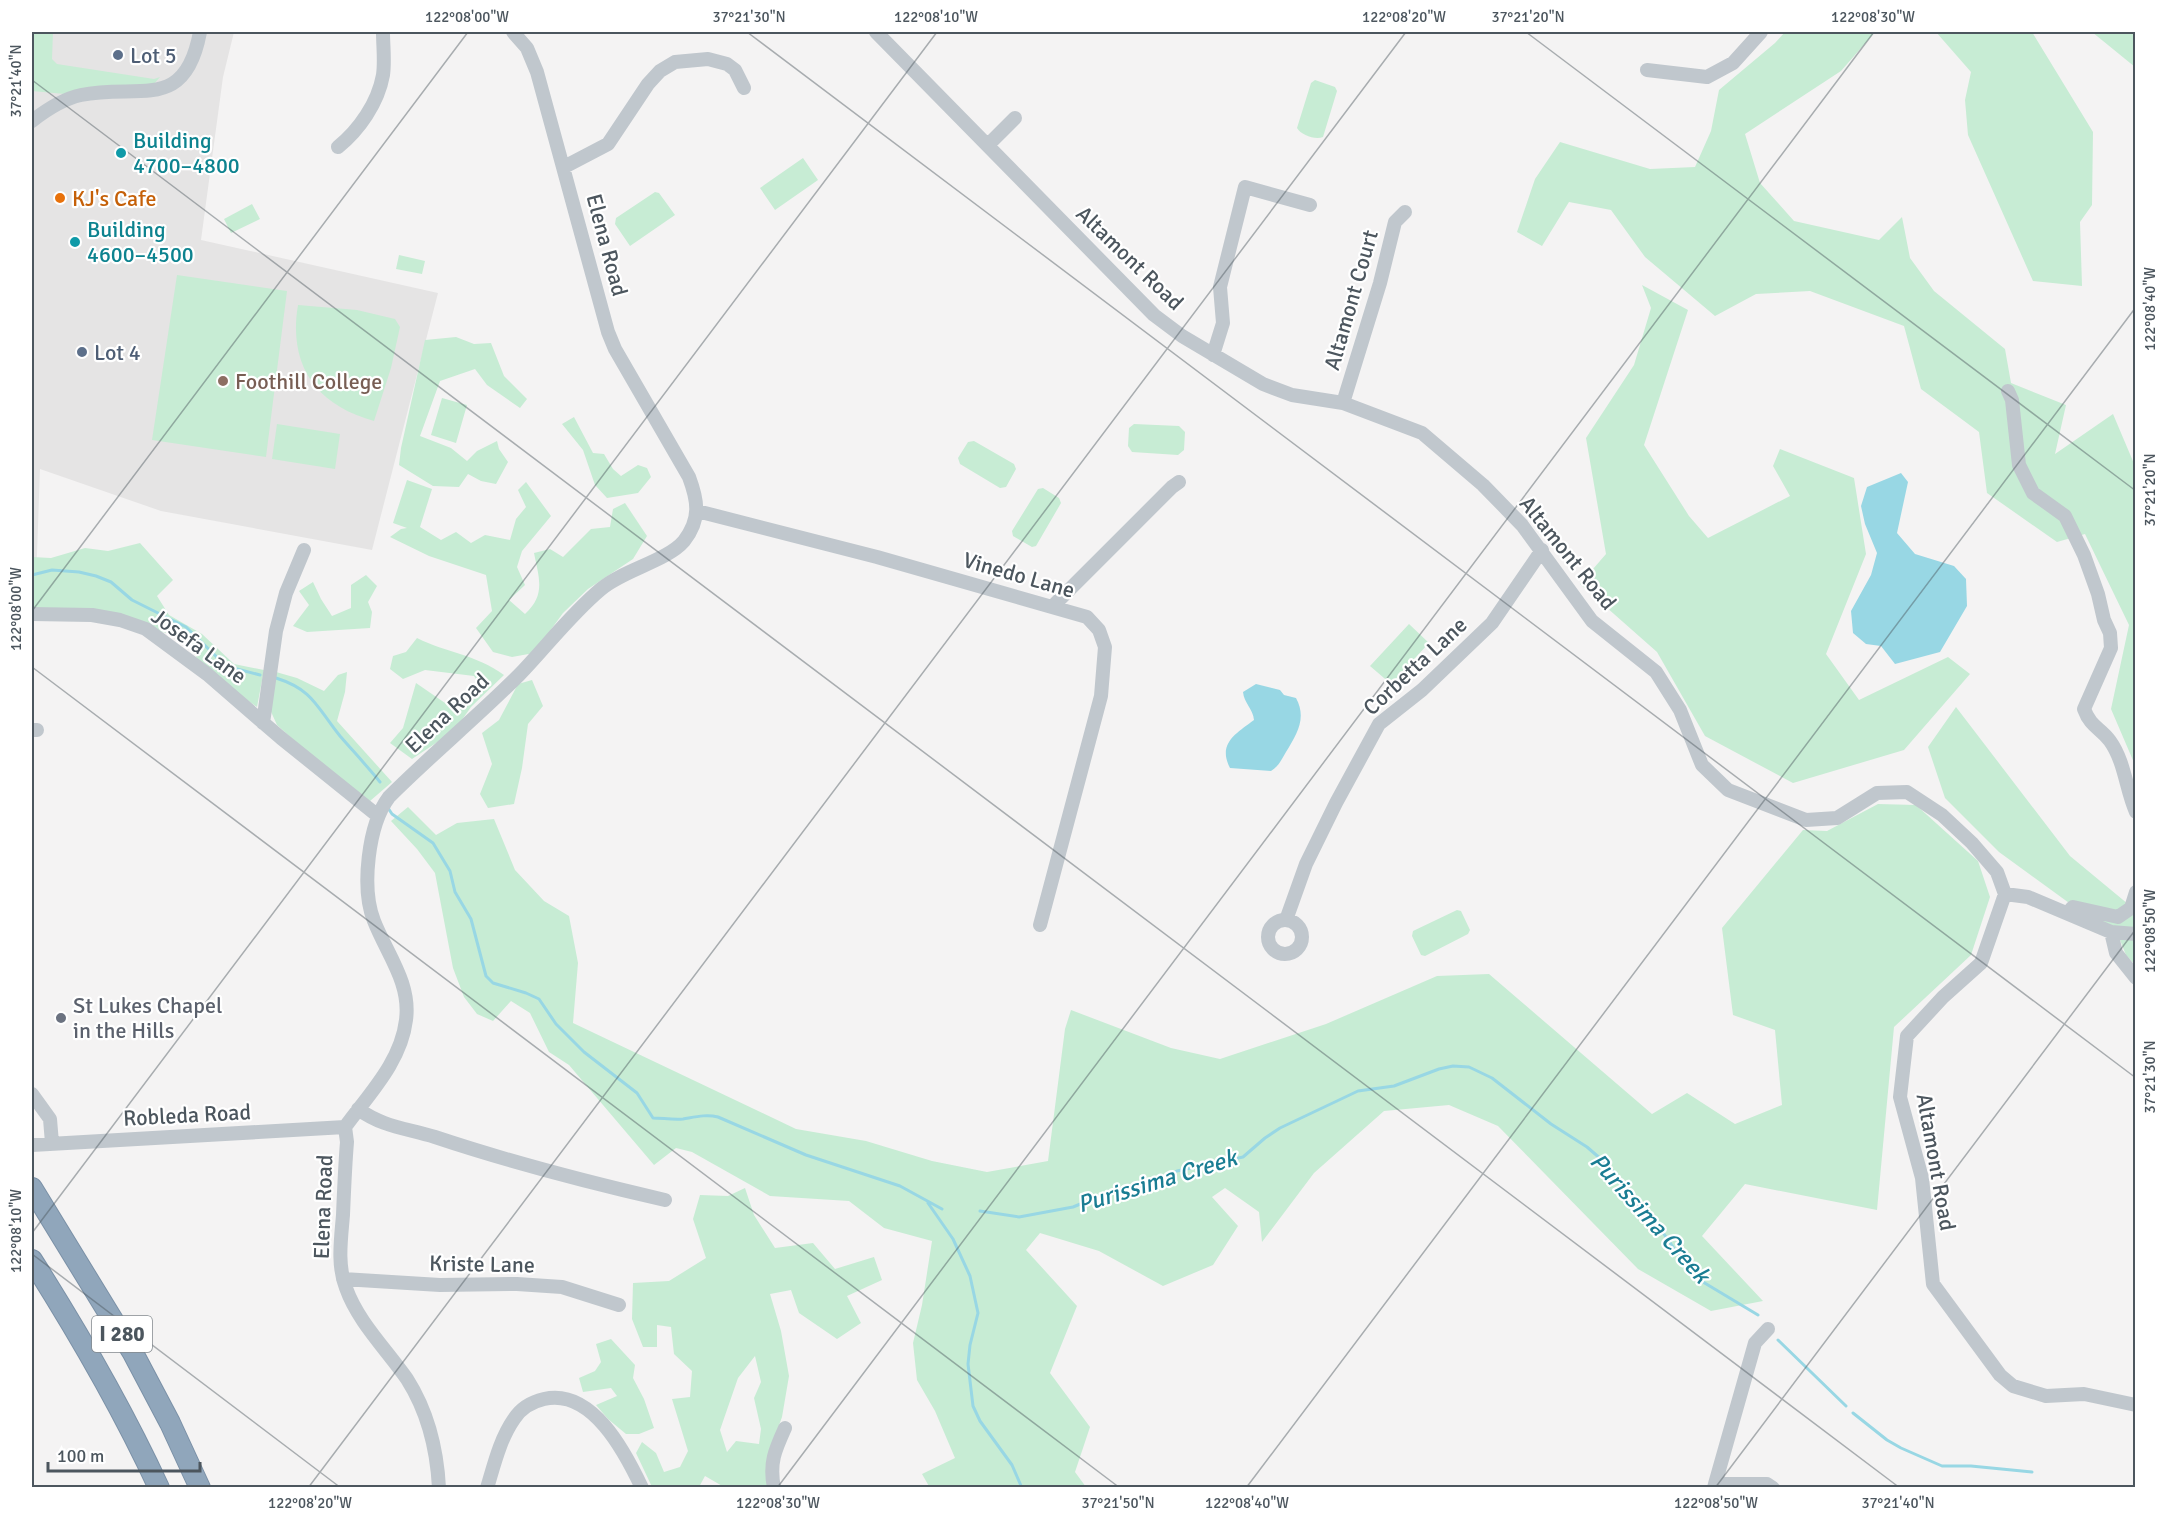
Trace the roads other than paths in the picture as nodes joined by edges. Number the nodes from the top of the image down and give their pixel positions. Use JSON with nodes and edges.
{"nodes":[{"id":1,"x":200,"y":32,"type":"edge"},
{"id":2,"x":383,"y":32,"type":"edge"},
{"id":3,"x":513,"y":32,"type":"edge"},
{"id":4,"x":876,"y":32,"type":"edge"},
{"id":5,"x":1761,"y":32,"type":"edge"},
{"id":6,"x":1647,"y":70,"type":"dead end"},
{"id":7,"x":744,"y":88,"type":"dead end"},
{"id":8,"x":1015,"y":118,"type":"dead end"},
{"id":9,"x":32,"y":121,"type":"edge"},
{"id":10,"x":988,"y":145,"type":"junction"},
{"id":11,"x":338,"y":147,"type":"dead end"},
{"id":12,"x":564,"y":167,"type":"junction"},
{"id":13,"x":1310,"y":205,"type":"dead end"},
{"id":14,"x":1405,"y":212,"type":"dead end"},
{"id":15,"x":1213,"y":355,"type":"junction"},
{"id":16,"x":2008,"y":392,"type":"dead end"},
{"id":17,"x":1343,"y":403,"type":"junction"},
{"id":18,"x":1179,"y":482,"type":"dead end"},
{"id":19,"x":697,"y":511,"type":"junction"},
{"id":20,"x":304,"y":550,"type":"dead end"},
{"id":21,"x":1542,"y":550,"type":"junction"},
{"id":22,"x":1053,"y":606,"type":"junction"},
{"id":23,"x":32,"y":614,"type":"edge"},
{"id":24,"x":263,"y":723,"type":"junction"},
{"id":25,"x":2136,"y":812,"type":"edge"},
{"id":26,"x":378,"y":816,"type":"junction"},
{"id":27,"x":2136,"y":892,"type":"edge"},
{"id":28,"x":2005,"y":894,"type":"junction"},
{"id":29,"x":2066,"y":913,"type":"junction"},
{"id":30,"x":1286,"y":920,"type":"dead end"},
{"id":31,"x":1040,"y":925,"type":"dead end"},
{"id":32,"x":2111,"y":932,"type":"junction"},
{"id":33,"x":2136,"y":934,"type":"edge"},
{"id":34,"x":2136,"y":978,"type":"edge"},
{"id":35,"x":32,"y":1094,"type":"edge"},
{"id":36,"x":358,"y":1109,"type":"junction"},
{"id":37,"x":345,"y":1127,"type":"junction"},
{"id":38,"x":52,"y":1143,"type":"junction"},
{"id":39,"x":32,"y":1145,"type":"edge"},
{"id":40,"x":32,"y":1188,"type":"edge"},
{"id":41,"x":664,"y":1200,"type":"dead end"},
{"id":42,"x":32,"y":1260,"type":"edge"},
{"id":43,"x":343,"y":1279,"type":"junction"},
{"id":44,"x":619,"y":1305,"type":"dead end"},
{"id":45,"x":1768,"y":1329,"type":"dead end"},
{"id":46,"x":2136,"y":1405,"type":"edge"},
{"id":47,"x":785,"y":1428,"type":"dead end"},
{"id":48,"x":1714,"y":1486,"type":"edge"},
{"id":49,"x":159,"y":1488,"type":"edge"},
{"id":50,"x":200,"y":1488,"type":"edge"},
{"id":51,"x":439,"y":1488,"type":"edge"},
{"id":52,"x":487,"y":1488,"type":"edge"},
{"id":53,"x":642,"y":1488,"type":"edge"},
{"id":54,"x":774,"y":1488,"type":"edge"},
{"id":55,"x":1773,"y":1488,"type":"edge"}],
"edges":[{"from":1,"to":9,"type":"street"},
{"from":2,"to":11,"type":"street"},
{"from":3,"to":12,"type":"street","name":"Elena Road"},
{"from":4,"to":10,"type":"street","name":"Altamont Road"},
{"from":5,"to":6,"type":"street"},
{"from":7,"to":12,"type":"street"},
{"from":8,"to":10,"type":"street"},
{"from":10,"to":15,"type":"street","name":"Altamont Road"},
{"from":12,"to":19,"type":"street","name":"Elena Road"},
{"from":13,"to":15,"type":"street"},
{"from":14,"to":17,"type":"street","name":"Altamont Court"},
{"from":15,"to":17,"type":"street","name":"Altamont Road"},
{"from":16,"to":25,"type":"street"},
{"from":17,"to":21,"type":"street","name":"Altamont Road"},
{"from":18,"to":22,"type":"street"},
{"from":19,"to":22,"type":"street","name":"Vinedo Lane"},
{"from":19,"to":26,"type":"street","name":"Elena Road"},
{"from":20,"to":24,"type":"street","name":"Josefa Lane"},
{"from":21,"to":28,"type":"street","name":"Altamont Road"},
{"from":21,"to":30,"type":"street","name":"Corbetta Lane"},
{"from":22,"to":31,"type":"street","name":"Vinedo Lane"},
{"from":23,"to":24,"type":"street","name":"Josefa Lane"},
{"from":24,"to":26,"type":"street","name":"Josefa Lane"},
{"from":26,"to":36,"type":"street","name":"Elena Road"},
{"from":27,"to":29,"type":"street"},
{"from":28,"to":29,"type":"street"},
{"from":28,"to":46,"type":"street","name":"Altamont Road"},
{"from":29,"to":32,"type":"street"},
{"from":32,"to":33,"type":"street"},
{"from":32,"to":34,"type":"street"},
{"from":35,"to":38,"type":"street"},
{"from":36,"to":37,"type":"street","name":"Elena Road"},
{"from":36,"to":41,"type":"street"},
{"from":37,"to":38,"type":"street","name":"Robleda Road"},
{"from":37,"to":43,"type":"street","name":"Elena Road"},
{"from":38,"to":39,"type":"street","name":"Robleda Road"},
{"from":40,"to":50,"type":"highway","number":"I 280"},
{"from":42,"to":49,"type":"highway","number":"I 280"},
{"from":43,"to":44,"type":"street","name":"Kriste Lane"},
{"from":43,"to":51,"type":"street","name":"Elena Road"},
{"from":45,"to":48,"type":"street"},
{"from":47,"to":54,"type":"street"},
{"from":48,"to":55,"type":"street"},
{"from":52,"to":53,"type":"street"}]}
